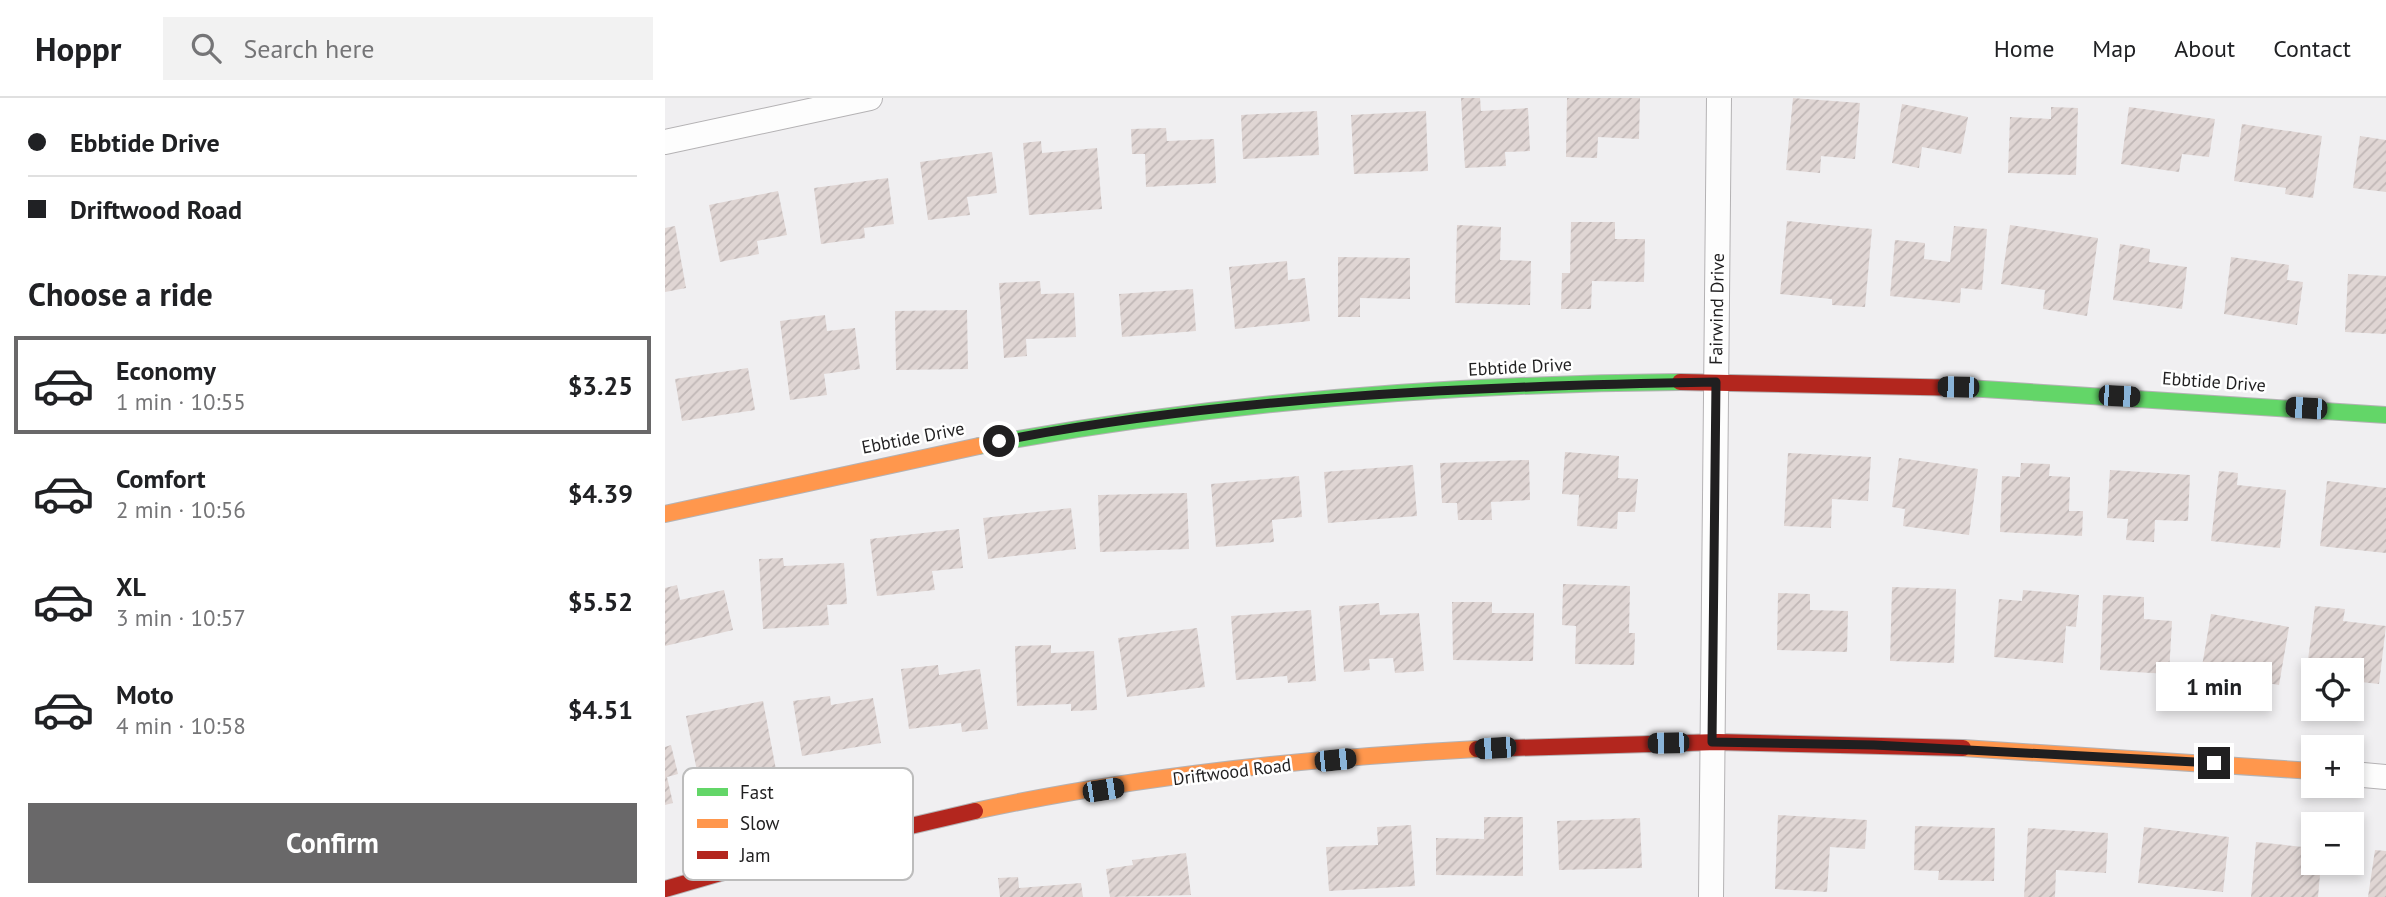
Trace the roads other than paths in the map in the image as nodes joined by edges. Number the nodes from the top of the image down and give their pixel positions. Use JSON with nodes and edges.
{"nodes":[{"id":1,"x":870,"y":98,"type":"edge"},
{"id":2,"x":1719,"y":98,"type":"edge"},
{"id":3,"x":665,"y":142,"type":"edge"},
{"id":4,"x":1716,"y":382,"type":"junction"},
{"id":5,"x":2386,"y":415,"type":"edge"},
{"id":6,"x":665,"y":514,"type":"edge"},
{"id":7,"x":1712,"y":742,"type":"junction"},
{"id":8,"x":2301,"y":770,"type":"edge"},
{"id":9,"x":2364,"y":775,"type":"edge"},
{"id":10,"x":2386,"y":777,"type":"edge"},
{"id":11,"x":913,"y":826,"type":"edge"},
{"id":12,"x":698,"y":880,"type":"edge"},
{"id":13,"x":665,"y":889,"type":"edge"},
{"id":14,"x":1711,"y":897,"type":"edge"}],
"edges":[{"from":1,"to":3,"type":"street"},
{"from":2,"to":4,"type":"street","name":"Fairwind Drive"},
{"from":4,"to":5,"type":"street","name":"Ebbtide Drive"},
{"from":4,"to":6,"type":"street","name":"Ebbtide Drive"},
{"from":4,"to":7,"type":"street","name":"Fairwind Drive"},
{"from":7,"to":8,"type":"street","name":"Driftwood Road"},
{"from":7,"to":11,"type":"street","name":"Driftwood Road"},
{"from":7,"to":14,"type":"street","name":"Fairwind Drive"},
{"from":9,"to":10,"type":"street"},
{"from":12,"to":13,"type":"street","name":"Driftwood Road"}]}
